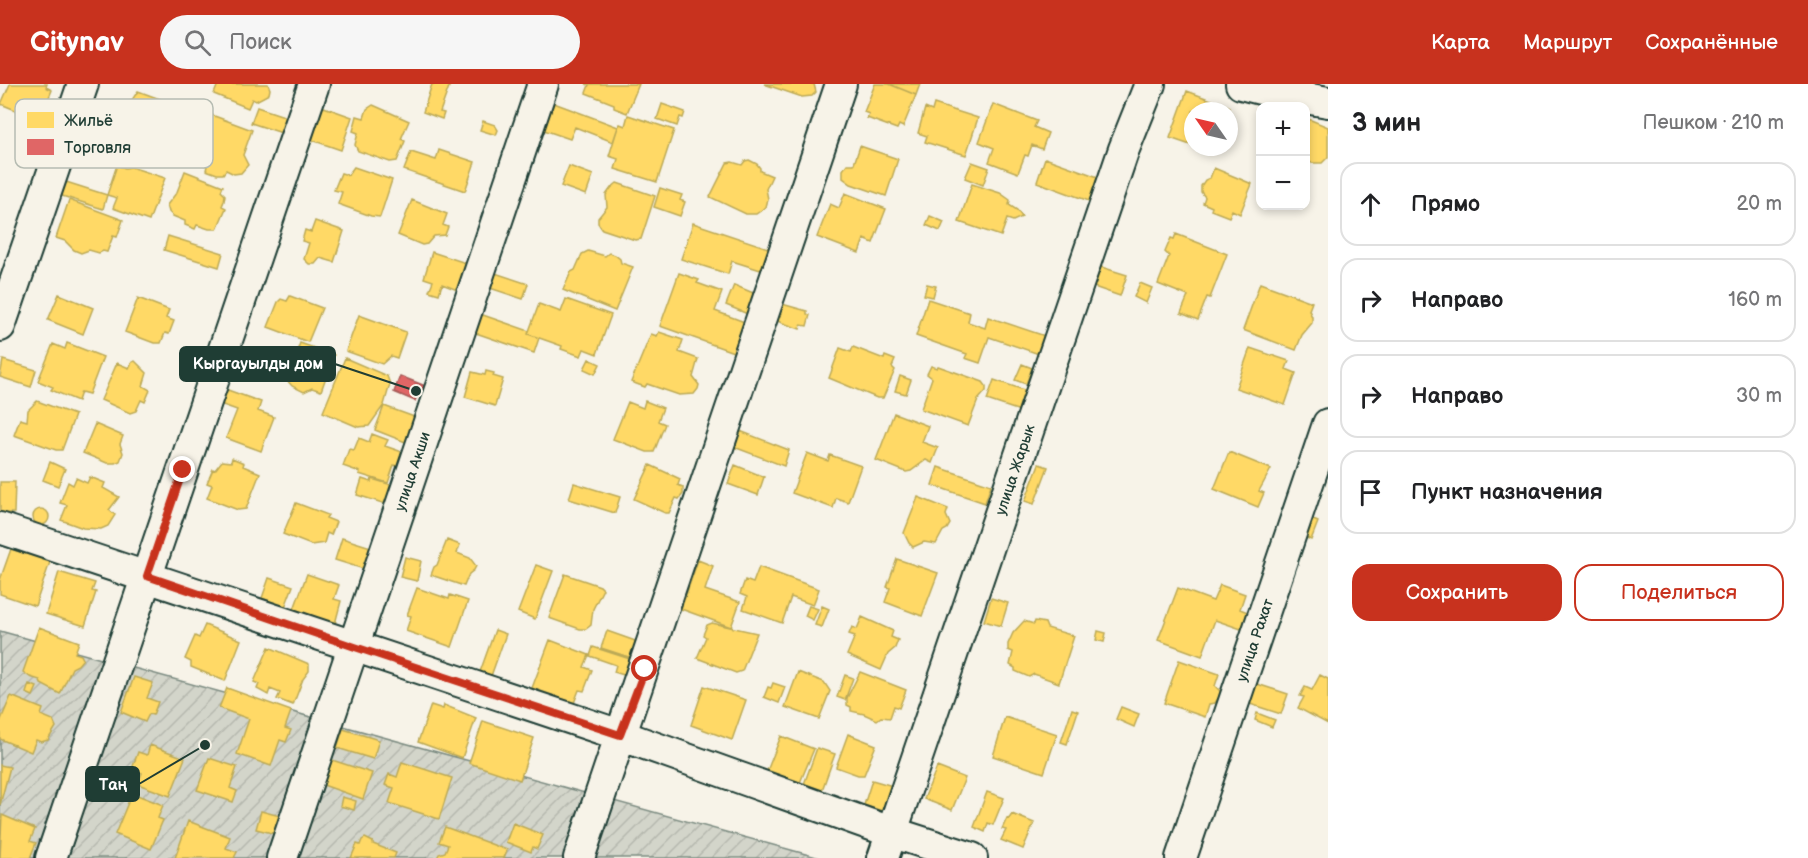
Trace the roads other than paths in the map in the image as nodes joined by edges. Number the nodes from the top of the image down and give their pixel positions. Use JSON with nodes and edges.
{"nodes":[{"id":1,"x":82,"y":84,"type":"edge"},
{"id":2,"x":314,"y":84,"type":"edge"},
{"id":3,"x":543,"y":84,"type":"edge"},
{"id":4,"x":841,"y":84,"type":"edge"},
{"id":5,"x":1150,"y":84,"type":"edge"},
{"id":6,"x":1241,"y":84,"type":"edge"},
{"id":7,"x":77,"y":99,"type":"edge"},
{"id":8,"x":1328,"y":102,"type":"edge"},
{"id":9,"x":54,"y":168,"type":"edge"},
{"id":10,"x":0,"y":326,"type":"edge"},
{"id":11,"x":1328,"y":424,"type":"edge"},
{"id":12,"x":0,"y":528,"type":"edge"},
{"id":13,"x":147,"y":576,"type":"junction"},
{"id":14,"x":352,"y":646,"type":"junction"},
{"id":15,"x":620,"y":735,"type":"junction"},
{"id":16,"x":887,"y":845,"type":"edge"},
{"id":17,"x":51,"y":858,"type":"edge"},
{"id":18,"x":282,"y":858,"type":"edge"},
{"id":19,"x":579,"y":858,"type":"edge"},
{"id":20,"x":972,"y":858,"type":"edge"},
{"id":21,"x":1181,"y":858,"type":"edge"}],
"edges":[{"from":1,"to":7,"type":"street"},
{"from":2,"to":13,"type":"street"},
{"from":3,"to":14,"type":"street","name":"улица Акши"},
{"from":4,"to":15,"type":"street"},
{"from":5,"to":16,"type":"street","name":"улица Жарык"},
{"from":6,"to":8,"type":"street"},
{"from":9,"to":10,"type":"street"},
{"from":11,"to":21,"type":"street","name":"улица Рахат"},
{"from":12,"to":13,"type":"street"},
{"from":13,"to":14,"type":"street"},
{"from":13,"to":17,"type":"street"},
{"from":14,"to":15,"type":"street"},
{"from":14,"to":18,"type":"street","name":"улица Акши"},
{"from":15,"to":16,"type":"street"},
{"from":15,"to":19,"type":"street"},
{"from":16,"to":20,"type":"street"}]}
